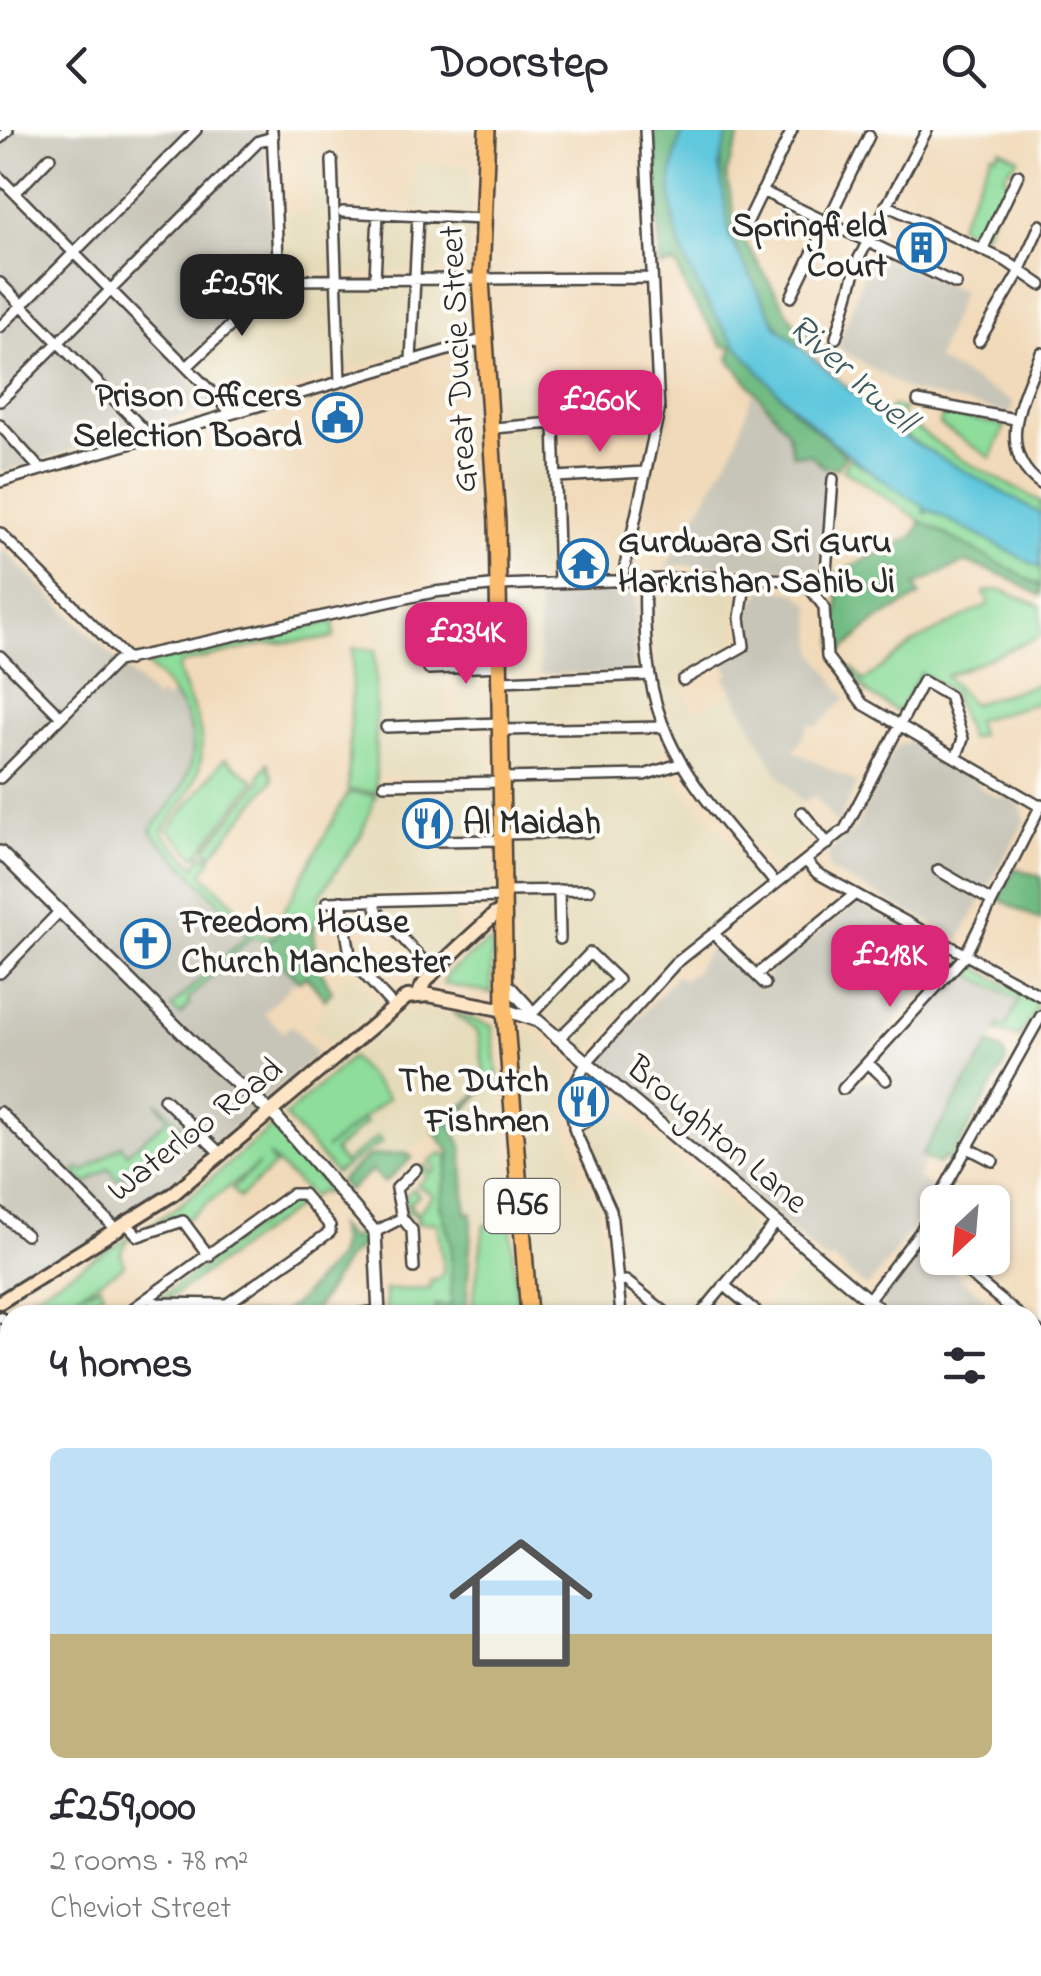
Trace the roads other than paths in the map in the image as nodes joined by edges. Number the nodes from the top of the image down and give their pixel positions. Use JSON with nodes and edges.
{"nodes":[{"id":1,"x":8,"y":130,"type":"edge"},
{"id":2,"x":196,"y":130,"type":"edge"},
{"id":3,"x":487,"y":130,"type":"edge"},
{"id":4,"x":645,"y":130,"type":"edge"},
{"id":5,"x":792,"y":130,"type":"edge"},
{"id":6,"x":926,"y":130,"type":"edge"},
{"id":7,"x":267,"y":134,"type":"edge"},
{"id":8,"x":869,"y":136,"type":"dead end"},
{"id":9,"x":0,"y":138,"type":"edge"},
{"id":10,"x":50,"y":157,"type":"dead end"},
{"id":11,"x":332,"y":160,"type":"dead end"},
{"id":12,"x":1018,"y":175,"type":"dead end"},
{"id":13,"x":0,"y":179,"type":"edge"},
{"id":14,"x":762,"y":191,"type":"junction"},
{"id":15,"x":15,"y":193,"type":"junction"},
{"id":16,"x":886,"y":205,"type":"junction"},
{"id":17,"x":343,"y":212,"type":"dead end"},
{"id":18,"x":378,"y":214,"type":"junction"},
{"id":19,"x":418,"y":215,"type":"junction"},
{"id":20,"x":482,"y":219,"type":"junction"},
{"id":21,"x":828,"y":223,"type":"junction"},
{"id":22,"x":1040,"y":224,"type":"edge"},
{"id":23,"x":746,"y":225,"type":"dead end"},
{"id":24,"x":867,"y":242,"type":"junction"},
{"id":25,"x":982,"y":250,"type":"junction"},
{"id":26,"x":74,"y":253,"type":"junction"},
{"id":27,"x":1020,"y":272,"type":"junction"},
{"id":28,"x":652,"y":278,"type":"junction"},
{"id":29,"x":481,"y":279,"type":"junction"},
{"id":30,"x":279,"y":280,"type":"junction"},
{"id":31,"x":338,"y":280,"type":"junction"},
{"id":32,"x":375,"y":280,"type":"junction"},
{"id":33,"x":415,"y":280,"type":"junction"},
{"id":34,"x":0,"y":284,"type":"edge"},
{"id":35,"x":956,"y":284,"type":"dead end"},
{"id":36,"x":1041,"y":286,"type":"edge"},
{"id":37,"x":112,"y":289,"type":"junction"},
{"id":38,"x":792,"y":297,"type":"dead end"},
{"id":39,"x":22,"y":305,"type":"junction"},
{"id":40,"x":0,"y":327,"type":"edge"},
{"id":41,"x":836,"y":338,"type":"dead end"},
{"id":42,"x":485,"y":340,"type":"junction"},
{"id":43,"x":978,"y":341,"type":"dead end"},
{"id":44,"x":59,"y":342,"type":"junction"},
{"id":45,"x":1040,"y":357,"type":"edge"},
{"id":46,"x":411,"y":360,"type":"junction"},
{"id":47,"x":188,"y":366,"type":"junction"},
{"id":48,"x":340,"y":380,"type":"junction"},
{"id":49,"x":0,"y":402,"type":"edge"},
{"id":50,"x":918,"y":402,"type":"dead end"},
{"id":51,"x":232,"y":413,"type":"junction"},
{"id":52,"x":1015,"y":419,"type":"junction"},
{"id":53,"x":0,"y":425,"type":"edge"},
{"id":54,"x":494,"y":428,"type":"junction"},
{"id":55,"x":151,"y":437,"type":"junction"},
{"id":56,"x":40,"y":470,"type":"junction"},
{"id":57,"x":645,"y":472,"type":"junction"},
{"id":58,"x":556,"y":476,"type":"junction"},
{"id":59,"x":833,"y":478,"type":"dead end"},
{"id":60,"x":0,"y":482,"type":"edge"},
{"id":61,"x":1041,"y":484,"type":"edge"},
{"id":62,"x":0,"y":533,"type":"edge"},
{"id":63,"x":746,"y":578,"type":"junction"},
{"id":64,"x":622,"y":580,"type":"junction"},
{"id":65,"x":645,"y":580,"type":"junction"},
{"id":66,"x":559,"y":582,"type":"junction"},
{"id":67,"x":499,"y":585,"type":"junction"},
{"id":68,"x":814,"y":591,"type":"junction"},
{"id":69,"x":0,"y":656,"type":"edge"},
{"id":70,"x":128,"y":660,"type":"junction"},
{"id":71,"x":429,"y":668,"type":"dead end"},
{"id":72,"x":501,"y":674,"type":"junction"},
{"id":73,"x":650,"y":676,"type":"junction"},
{"id":74,"x":683,"y":680,"type":"dead end"},
{"id":75,"x":62,"y":716,"type":"junction"},
{"id":76,"x":896,"y":725,"type":"junction"},
{"id":77,"x":662,"y":726,"type":"junction"},
{"id":78,"x":386,"y":727,"type":"dead end"},
{"id":79,"x":502,"y":727,"type":"junction"},
{"id":80,"x":956,"y":758,"type":"junction"},
{"id":81,"x":679,"y":764,"type":"junction"},
{"id":82,"x":0,"y":778,"type":"edge"},
{"id":83,"x":502,"y":780,"type":"junction"},
{"id":84,"x":384,"y":784,"type":"dead end"},
{"id":85,"x":1041,"y":806,"type":"edge"},
{"id":86,"x":802,"y":812,"type":"dead end"},
{"id":87,"x":588,"y":832,"type":"dead end"},
{"id":88,"x":503,"y":837,"type":"junction"},
{"id":89,"x":436,"y":841,"type":"dead end"},
{"id":90,"x":828,"y":844,"type":"junction"},
{"id":91,"x":0,"y":852,"type":"edge"},
{"id":92,"x":806,"y":860,"type":"junction"},
{"id":93,"x":938,"y":870,"type":"dead end"},
{"id":94,"x":776,"y":884,"type":"junction"},
{"id":95,"x":559,"y":890,"type":"junction"},
{"id":96,"x":589,"y":890,"type":"dead end"},
{"id":97,"x":855,"y":894,"type":"junction"},
{"id":98,"x":990,"y":900,"type":"junction"},
{"id":99,"x":340,"y":901,"type":"junction"},
{"id":100,"x":375,"y":901,"type":"junction"},
{"id":101,"x":328,"y":902,"type":"dead end"},
{"id":102,"x":503,"y":908,"type":"junction"},
{"id":103,"x":60,"y":912,"type":"junction"},
{"id":104,"x":714,"y":934,"type":"junction"},
{"id":105,"x":560,"y":938,"type":"dead end"},
{"id":106,"x":966,"y":952,"type":"junction"},
{"id":107,"x":434,"y":972,"type":"junction"},
{"id":108,"x":0,"y":973,"type":"edge"},
{"id":109,"x":756,"y":975,"type":"junction"},
{"id":110,"x":504,"y":980,"type":"junction"},
{"id":111,"x":765,"y":984,"type":"dead end"},
{"id":112,"x":424,"y":995,"type":"junction"},
{"id":113,"x":1041,"y":996,"type":"edge"},
{"id":114,"x":393,"y":1006,"type":"junction"},
{"id":115,"x":505,"y":1010,"type":"junction"},
{"id":116,"x":530,"y":1016,"type":"junction"},
{"id":117,"x":1041,"y":1016,"type":"edge"},
{"id":118,"x":558,"y":1038,"type":"junction"},
{"id":119,"x":586,"y":1063,"type":"junction"},
{"id":120,"x":868,"y":1063,"type":"junction"},
{"id":121,"x":886,"y":1080,"type":"dead end"},
{"id":122,"x":843,"y":1089,"type":"dead end"},
{"id":123,"x":596,"y":1097,"type":"dead end"},
{"id":124,"x":164,"y":1099,"type":"dead end"},
{"id":125,"x":0,"y":1112,"type":"edge"},
{"id":126,"x":269,"y":1114,"type":"junction"},
{"id":127,"x":574,"y":1128,"type":"junction"},
{"id":128,"x":966,"y":1147,"type":"junction"},
{"id":129,"x":222,"y":1155,"type":"junction"},
{"id":130,"x":993,"y":1161,"type":"dead end"},
{"id":131,"x":416,"y":1169,"type":"dead end"},
{"id":132,"x":945,"y":1185,"type":"edge"},
{"id":133,"x":1,"y":1215,"type":"edge"},
{"id":134,"x":402,"y":1218,"type":"junction"},
{"id":135,"x":776,"y":1223,"type":"junction"},
{"id":136,"x":123,"y":1228,"type":"junction"},
{"id":137,"x":375,"y":1232,"type":"junction"},
{"id":138,"x":920,"y":1232,"type":"edge"},
{"id":139,"x":26,"y":1236,"type":"dead end"},
{"id":140,"x":209,"y":1256,"type":"junction"},
{"id":141,"x":414,"y":1268,"type":"dead end"},
{"id":142,"x":971,"y":1275,"type":"edge"},
{"id":143,"x":617,"y":1282,"type":"junction"},
{"id":144,"x":724,"y":1285,"type":"junction"},
{"id":145,"x":150,"y":1297,"type":"junction"},
{"id":146,"x":868,"y":1300,"type":"junction"},
{"id":147,"x":0,"y":1302,"type":"edge"},
{"id":148,"x":138,"y":1305,"type":"edge"},
{"id":149,"x":379,"y":1305,"type":"edge"},
{"id":150,"x":528,"y":1305,"type":"edge"},
{"id":151,"x":619,"y":1305,"type":"edge"},
{"id":152,"x":656,"y":1305,"type":"edge"},
{"id":153,"x":708,"y":1305,"type":"edge"},
{"id":154,"x":748,"y":1305,"type":"edge"},
{"id":155,"x":874,"y":1305,"type":"edge"},
{"id":156,"x":1007,"y":1305,"type":"edge"}],
"edges":[{"from":1,"to":9,"type":"street"},
{"from":2,"to":26,"type":"street"},
{"from":3,"to":20,"type":"highway","name":"Great Ducie Street","number":"A56"},
{"from":4,"to":28,"type":"street"},
{"from":5,"to":14,"type":"street"},
{"from":6,"to":16,"type":"street"},
{"from":7,"to":30,"type":"street"},
{"from":7,"to":37,"type":"street"},
{"from":8,"to":21,"type":"street"},
{"from":10,"to":15,"type":"street"},
{"from":11,"to":31,"type":"street"},
{"from":12,"to":25,"type":"street"},
{"from":13,"to":15,"type":"street"},
{"from":14,"to":21,"type":"street"},
{"from":14,"to":23,"type":"street"},
{"from":15,"to":26,"type":"street"},
{"from":16,"to":24,"type":"street"},
{"from":16,"to":25,"type":"street"},
{"from":17,"to":18,"type":"street"},
{"from":18,"to":19,"type":"street"},
{"from":18,"to":32,"type":"street"},
{"from":19,"to":20,"type":"street"},
{"from":19,"to":33,"type":"street"},
{"from":20,"to":29,"type":"highway","name":"Great Ducie Street","number":"A56"},
{"from":21,"to":24,"type":"street"},
{"from":21,"to":38,"type":"street"},
{"from":22,"to":27,"type":"street"},
{"from":24,"to":35,"type":"street"},
{"from":24,"to":41,"type":"street"},
{"from":25,"to":27,"type":"street"},
{"from":26,"to":37,"type":"street"},
{"from":26,"to":39,"type":"street"},
{"from":27,"to":36,"type":"street"},
{"from":27,"to":43,"type":"street"},
{"from":28,"to":29,"type":"street"},
{"from":28,"to":57,"type":"street"},
{"from":29,"to":33,"type":"street"},
{"from":29,"to":42,"type":"highway","name":"Great Ducie Street","number":"A56"},
{"from":30,"to":31,"type":"street"},
{"from":30,"to":47,"type":"street"},
{"from":31,"to":32,"type":"street"},
{"from":31,"to":48,"type":"street"},
{"from":32,"to":33,"type":"street"},
{"from":33,"to":46,"type":"street"},
{"from":34,"to":39,"type":"street"},
{"from":37,"to":44,"type":"street"},
{"from":37,"to":47,"type":"street"},
{"from":39,"to":40,"type":"street"},
{"from":39,"to":44,"type":"street"},
{"from":42,"to":46,"type":"street"},
{"from":42,"to":54,"type":"highway","name":"Great Ducie Street","number":"A56"},
{"from":44,"to":49,"type":"street"},
{"from":44,"to":55,"type":"street"},
{"from":45,"to":52,"type":"street"},
{"from":46,"to":48,"type":"street"},
{"from":47,"to":51,"type":"street"},
{"from":48,"to":51,"type":"street"},
{"from":50,"to":52,"type":"street"},
{"from":51,"to":55,"type":"street"},
{"from":52,"to":61,"type":"street"},
{"from":53,"to":56,"type":"street"},
{"from":54,"to":58,"type":"street"},
{"from":54,"to":67,"type":"highway","name":"Great Ducie Street","number":"A56"},
{"from":55,"to":56,"type":"street"},
{"from":56,"to":60,"type":"street"},
{"from":57,"to":58,"type":"street"},
{"from":57,"to":64,"type":"street"},
{"from":58,"to":66,"type":"street"},
{"from":59,"to":68,"type":"street"},
{"from":62,"to":70,"type":"street"},
{"from":63,"to":65,"type":"street"},
{"from":63,"to":68,"type":"street"},
{"from":63,"to":74,"type":"street"},
{"from":64,"to":65,"type":"street"},
{"from":64,"to":66,"type":"street"},
{"from":65,"to":73,"type":"street"},
{"from":66,"to":67,"type":"street"},
{"from":67,"to":70,"type":"street"},
{"from":67,"to":72,"type":"highway","number":"A56"},
{"from":68,"to":76,"type":"street"},
{"from":69,"to":75,"type":"street"},
{"from":70,"to":75,"type":"street"},
{"from":71,"to":72,"type":"street"},
{"from":72,"to":73,"type":"street"},
{"from":72,"to":79,"type":"highway","number":"A56"},
{"from":73,"to":77,"type":"street"},
{"from":75,"to":82,"type":"street"},
{"from":76,"to":80,"type":"street"},
{"from":76,"to":80,"type":"street"},
{"from":76,"to":90,"type":"street"},
{"from":77,"to":79,"type":"street"},
{"from":77,"to":81,"type":"street"},
{"from":78,"to":79,"type":"street"},
{"from":79,"to":83,"type":"highway","number":"A56"},
{"from":80,"to":85,"type":"street"},
{"from":81,"to":83,"type":"street"},
{"from":81,"to":94,"type":"street"},
{"from":83,"to":84,"type":"street"},
{"from":83,"to":88,"type":"highway","number":"A56"},
{"from":85,"to":98,"type":"street"},
{"from":86,"to":90,"type":"street"},
{"from":87,"to":88,"type":"street"},
{"from":88,"to":89,"type":"street"},
{"from":88,"to":102,"type":"highway","number":"A56"},
{"from":90,"to":92,"type":"street"},
{"from":91,"to":103,"type":"street"},
{"from":92,"to":94,"type":"street"},
{"from":92,"to":97,"type":"street"},
{"from":93,"to":98,"type":"street"},
{"from":94,"to":104,"type":"street"},
{"from":95,"to":96,"type":"street"},
{"from":95,"to":102,"type":"street"},
{"from":95,"to":105,"type":"street"},
{"from":97,"to":106,"type":"street"},
{"from":97,"to":109,"type":"street"},
{"from":98,"to":106,"type":"street"},
{"from":99,"to":100,"type":"street"},
{"from":99,"to":101,"type":"street"},
{"from":99,"to":114,"type":"street"},
{"from":100,"to":102,"type":"street"},
{"from":100,"to":107,"type":"street"},
{"from":102,"to":107,"type":"main road"},
{"from":102,"to":110,"type":"highway","number":"A56"},
{"from":103,"to":108,"type":"street"},
{"from":103,"to":126,"type":"street"},
{"from":104,"to":109,"type":"street"},
{"from":104,"to":119,"type":"street"},
{"from":106,"to":113,"type":"street"},
{"from":106,"to":120,"type":"street"},
{"from":107,"to":112,"type":"main road"},
{"from":109,"to":111,"type":"street"},
{"from":110,"to":115,"type":"highway","number":"A56"},
{"from":110,"to":116,"type":"street"},
{"from":112,"to":114,"type":"main road","name":"Waterloo Road"},
{"from":112,"to":115,"type":"main road"},
{"from":114,"to":126,"type":"main road","name":"Waterloo Road"},
{"from":115,"to":116,"type":"street","name":"Broughton Lane"},
{"from":115,"to":150,"type":"highway","number":"A56"},
{"from":116,"to":118,"type":"street","name":"Broughton Lane"},
{"from":116,"to":118,"type":"street"},
{"from":117,"to":128,"type":"street"},
{"from":118,"to":119,"type":"street","name":"Broughton Lane"},
{"from":119,"to":127,"type":"street"},
{"from":119,"to":135,"type":"street","name":"Broughton Lane"},
{"from":120,"to":121,"type":"street"},
{"from":120,"to":122,"type":"street"},
{"from":123,"to":127,"type":"street"},
{"from":124,"to":129,"type":"street"},
{"from":125,"to":136,"type":"street"},
{"from":126,"to":129,"type":"main road","name":"Waterloo Road"},
{"from":126,"to":137,"type":"street"},
{"from":127,"to":143,"type":"street"},
{"from":128,"to":130,"type":"street"},
{"from":128,"to":132,"type":"street"},
{"from":129,"to":136,"type":"main road","name":"Waterloo Road"},
{"from":131,"to":134,"type":"street"},
{"from":133,"to":139,"type":"street"},
{"from":134,"to":137,"type":"street"},
{"from":134,"to":141,"type":"street"},
{"from":135,"to":144,"type":"street"},
{"from":135,"to":146,"type":"street","name":"Broughton Lane"},
{"from":136,"to":140,"type":"street"},
{"from":136,"to":147,"type":"main road","name":"Waterloo Road"},
{"from":137,"to":149,"type":"street"},
{"from":138,"to":146,"type":"street"},
{"from":140,"to":145,"type":"street"},
{"from":140,"to":145,"type":"street"},
{"from":142,"to":156,"type":"street"},
{"from":143,"to":151,"type":"street"},
{"from":143,"to":152,"type":"street"},
{"from":144,"to":153,"type":"street"},
{"from":144,"to":154,"type":"street"},
{"from":145,"to":148,"type":"street"},
{"from":146,"to":155,"type":"street","name":"Broughton Lane"}]}
